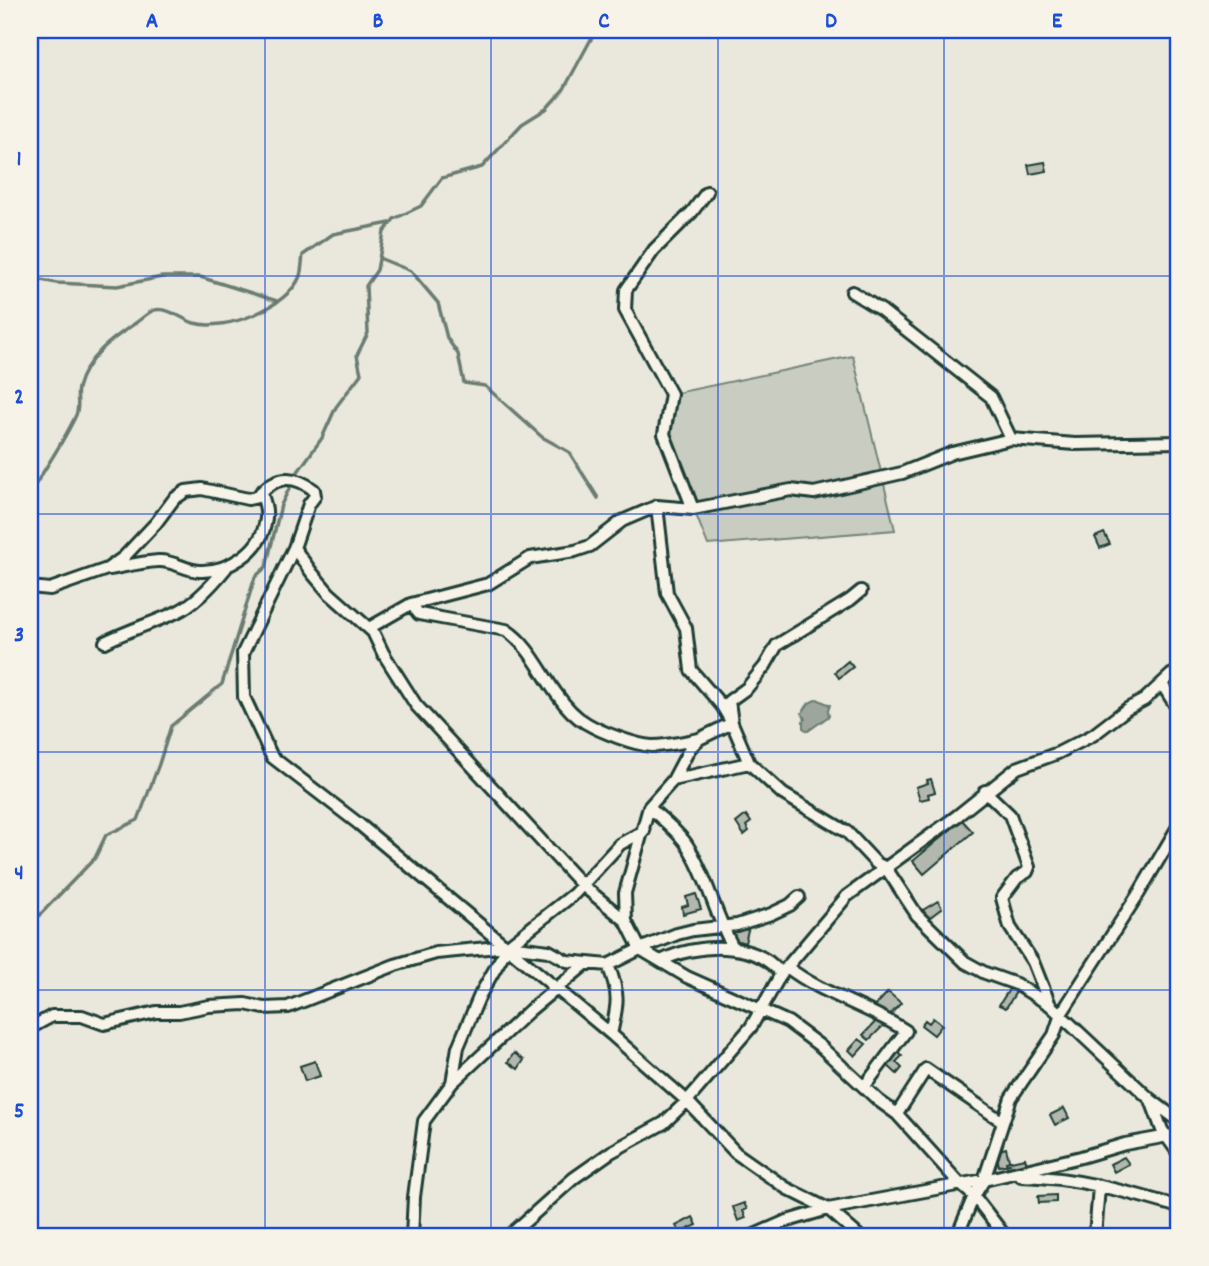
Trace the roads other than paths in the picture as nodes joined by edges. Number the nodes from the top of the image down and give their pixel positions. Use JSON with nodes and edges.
{"nodes":[{"id":1,"x":707,"y":192,"type":"dead end"},
{"id":2,"x":852,"y":292,"type":"dead end"},
{"id":3,"x":1012,"y":439,"type":"junction"},
{"id":4,"x":1179,"y":442,"type":"edge"},
{"id":5,"x":261,"y":492,"type":"junction"},
{"id":6,"x":657,"y":506,"type":"junction"},
{"id":7,"x":694,"y":509,"type":"junction"},
{"id":8,"x":294,"y":548,"type":"junction"},
{"id":9,"x":230,"y":565,"type":"junction"},
{"id":10,"x":107,"y":569,"type":"junction"},
{"id":11,"x":30,"y":587,"type":"edge"},
{"id":12,"x":861,"y":591,"type":"dead end"},
{"id":13,"x":411,"y":604,"type":"junction"},
{"id":14,"x":369,"y":628,"type":"junction"},
{"id":15,"x":105,"y":642,"type":"dead end"},
{"id":16,"x":1179,"y":671,"type":"edge"},
{"id":17,"x":1162,"y":684,"type":"junction"},
{"id":18,"x":1179,"y":711,"type":"edge"},
{"id":19,"x":732,"y":723,"type":"junction"},
{"id":20,"x":699,"y":739,"type":"junction"},
{"id":21,"x":748,"y":763,"type":"junction"},
{"id":22,"x":673,"y":780,"type":"junction"},
{"id":23,"x":985,"y":791,"type":"junction"},
{"id":24,"x":649,"y":807,"type":"junction"},
{"id":25,"x":1179,"y":825,"type":"edge"},
{"id":26,"x":644,"y":831,"type":"junction"},
{"id":27,"x":886,"y":868,"type":"junction"},
{"id":28,"x":582,"y":885,"type":"junction"},
{"id":29,"x":799,"y":897,"type":"dead end"},
{"id":30,"x":626,"y":921,"type":"junction"},
{"id":31,"x":721,"y":926,"type":"junction"},
{"id":32,"x":508,"y":946,"type":"junction"},
{"id":33,"x":640,"y":949,"type":"junction"},
{"id":34,"x":734,"y":949,"type":"junction"},
{"id":35,"x":661,"y":961,"type":"junction"},
{"id":36,"x":587,"y":963,"type":"junction"},
{"id":37,"x":608,"y":965,"type":"junction"},
{"id":38,"x":784,"y":971,"type":"junction"},
{"id":39,"x":556,"y":990,"type":"junction"},
{"id":40,"x":1050,"y":1005,"type":"junction"},
{"id":41,"x":760,"y":1010,"type":"junction"},
{"id":42,"x":1061,"y":1014,"type":"junction"},
{"id":43,"x":30,"y":1028,"type":"edge"},
{"id":44,"x":611,"y":1034,"type":"junction"},
{"id":45,"x":452,"y":1083,"type":"junction"},
{"id":46,"x":864,"y":1087,"type":"junction"},
{"id":47,"x":1151,"y":1100,"type":"junction"},
{"id":48,"x":687,"y":1101,"type":"junction"},
{"id":49,"x":897,"y":1114,"type":"junction"},
{"id":50,"x":1179,"y":1121,"type":"edge"},
{"id":51,"x":1003,"y":1122,"type":"junction"},
{"id":52,"x":1174,"y":1135,"type":"edge"},
{"id":53,"x":1179,"y":1154,"type":"edge"},
{"id":54,"x":1006,"y":1175,"type":"junction"},
{"id":55,"x":984,"y":1180,"type":"junction"},
{"id":56,"x":960,"y":1184,"type":"junction"},
{"id":57,"x":1099,"y":1187,"type":"junction"},
{"id":58,"x":974,"y":1196,"type":"junction"},
{"id":59,"x":1179,"y":1207,"type":"edge"},
{"id":60,"x":828,"y":1209,"type":"junction"},
{"id":61,"x":412,"y":1236,"type":"edge"},
{"id":62,"x":509,"y":1236,"type":"edge"},
{"id":63,"x":752,"y":1236,"type":"edge"},
{"id":64,"x":859,"y":1236,"type":"edge"},
{"id":65,"x":957,"y":1236,"type":"edge"},
{"id":66,"x":1005,"y":1236,"type":"edge"},
{"id":67,"x":1095,"y":1236,"type":"edge"}],
"edges":[{"from":1,"to":7,"type":"street"},
{"from":2,"to":3,"type":"street"},
{"from":3,"to":4,"type":"street"},
{"from":3,"to":7,"type":"street"},
{"from":5,"to":8,"type":"street"},
{"from":5,"to":9,"type":"street"},
{"from":5,"to":10,"type":"street"},
{"from":6,"to":7,"type":"street"},
{"from":6,"to":13,"type":"street"},
{"from":6,"to":19,"type":"street"},
{"from":8,"to":14,"type":"street"},
{"from":8,"to":32,"type":"street"},
{"from":9,"to":10,"type":"street"},
{"from":9,"to":15,"type":"street"},
{"from":10,"to":11,"type":"street"},
{"from":12,"to":19,"type":"street"},
{"from":13,"to":14,"type":"street"},
{"from":13,"to":20,"type":"street"},
{"from":14,"to":28,"type":"street"},
{"from":16,"to":17,"type":"street"},
{"from":17,"to":18,"type":"street"},
{"from":17,"to":23,"type":"street"},
{"from":19,"to":20,"type":"street"},
{"from":19,"to":21,"type":"street"},
{"from":20,"to":22,"type":"street"},
{"from":21,"to":22,"type":"street"},
{"from":21,"to":27,"type":"street"},
{"from":22,"to":24,"type":"street"},
{"from":23,"to":27,"type":"street"},
{"from":23,"to":40,"type":"street"},
{"from":24,"to":26,"type":"street"},
{"from":24,"to":31,"type":"street"},
{"from":25,"to":42,"type":"street"},
{"from":26,"to":28,"type":"street"},
{"from":26,"to":30,"type":"street"},
{"from":27,"to":38,"type":"street"},
{"from":27,"to":40,"type":"street"},
{"from":28,"to":30,"type":"street"},
{"from":28,"to":32,"type":"street"},
{"from":29,"to":31,"type":"street"},
{"from":30,"to":33,"type":"street"},
{"from":31,"to":33,"type":"street"},
{"from":31,"to":34,"type":"street"},
{"from":32,"to":36,"type":"street"},
{"from":32,"to":39,"type":"street"},
{"from":32,"to":43,"type":"street"},
{"from":32,"to":45,"type":"street"},
{"from":33,"to":35,"type":"street"},
{"from":33,"to":37,"type":"street"},
{"from":34,"to":35,"type":"street"},
{"from":34,"to":38,"type":"street"},
{"from":35,"to":41,"type":"street"},
{"from":36,"to":37,"type":"street"},
{"from":36,"to":39,"type":"street"},
{"from":37,"to":44,"type":"street"},
{"from":38,"to":41,"type":"street"},
{"from":38,"to":46,"type":"street"},
{"from":39,"to":44,"type":"street"},
{"from":39,"to":45,"type":"street"},
{"from":40,"to":42,"type":"street"},
{"from":41,"to":46,"type":"street"},
{"from":41,"to":48,"type":"street"},
{"from":42,"to":47,"type":"street"},
{"from":42,"to":51,"type":"street"},
{"from":44,"to":48,"type":"street"},
{"from":45,"to":61,"type":"street"},
{"from":46,"to":49,"type":"street"},
{"from":47,"to":50,"type":"street"},
{"from":47,"to":52,"type":"street"},
{"from":48,"to":60,"type":"street"},
{"from":48,"to":62,"type":"street"},
{"from":49,"to":51,"type":"street"},
{"from":49,"to":56,"type":"street"},
{"from":51,"to":55,"type":"street"},
{"from":52,"to":53,"type":"street"},
{"from":52,"to":54,"type":"street"},
{"from":54,"to":55,"type":"street"},
{"from":54,"to":57,"type":"street"},
{"from":55,"to":56,"type":"street"},
{"from":55,"to":58,"type":"street"},
{"from":56,"to":58,"type":"street"},
{"from":56,"to":60,"type":"street"},
{"from":57,"to":59,"type":"street"},
{"from":57,"to":67,"type":"street"},
{"from":58,"to":65,"type":"street"},
{"from":58,"to":66,"type":"street"},
{"from":60,"to":63,"type":"street"},
{"from":60,"to":64,"type":"street"}]}
